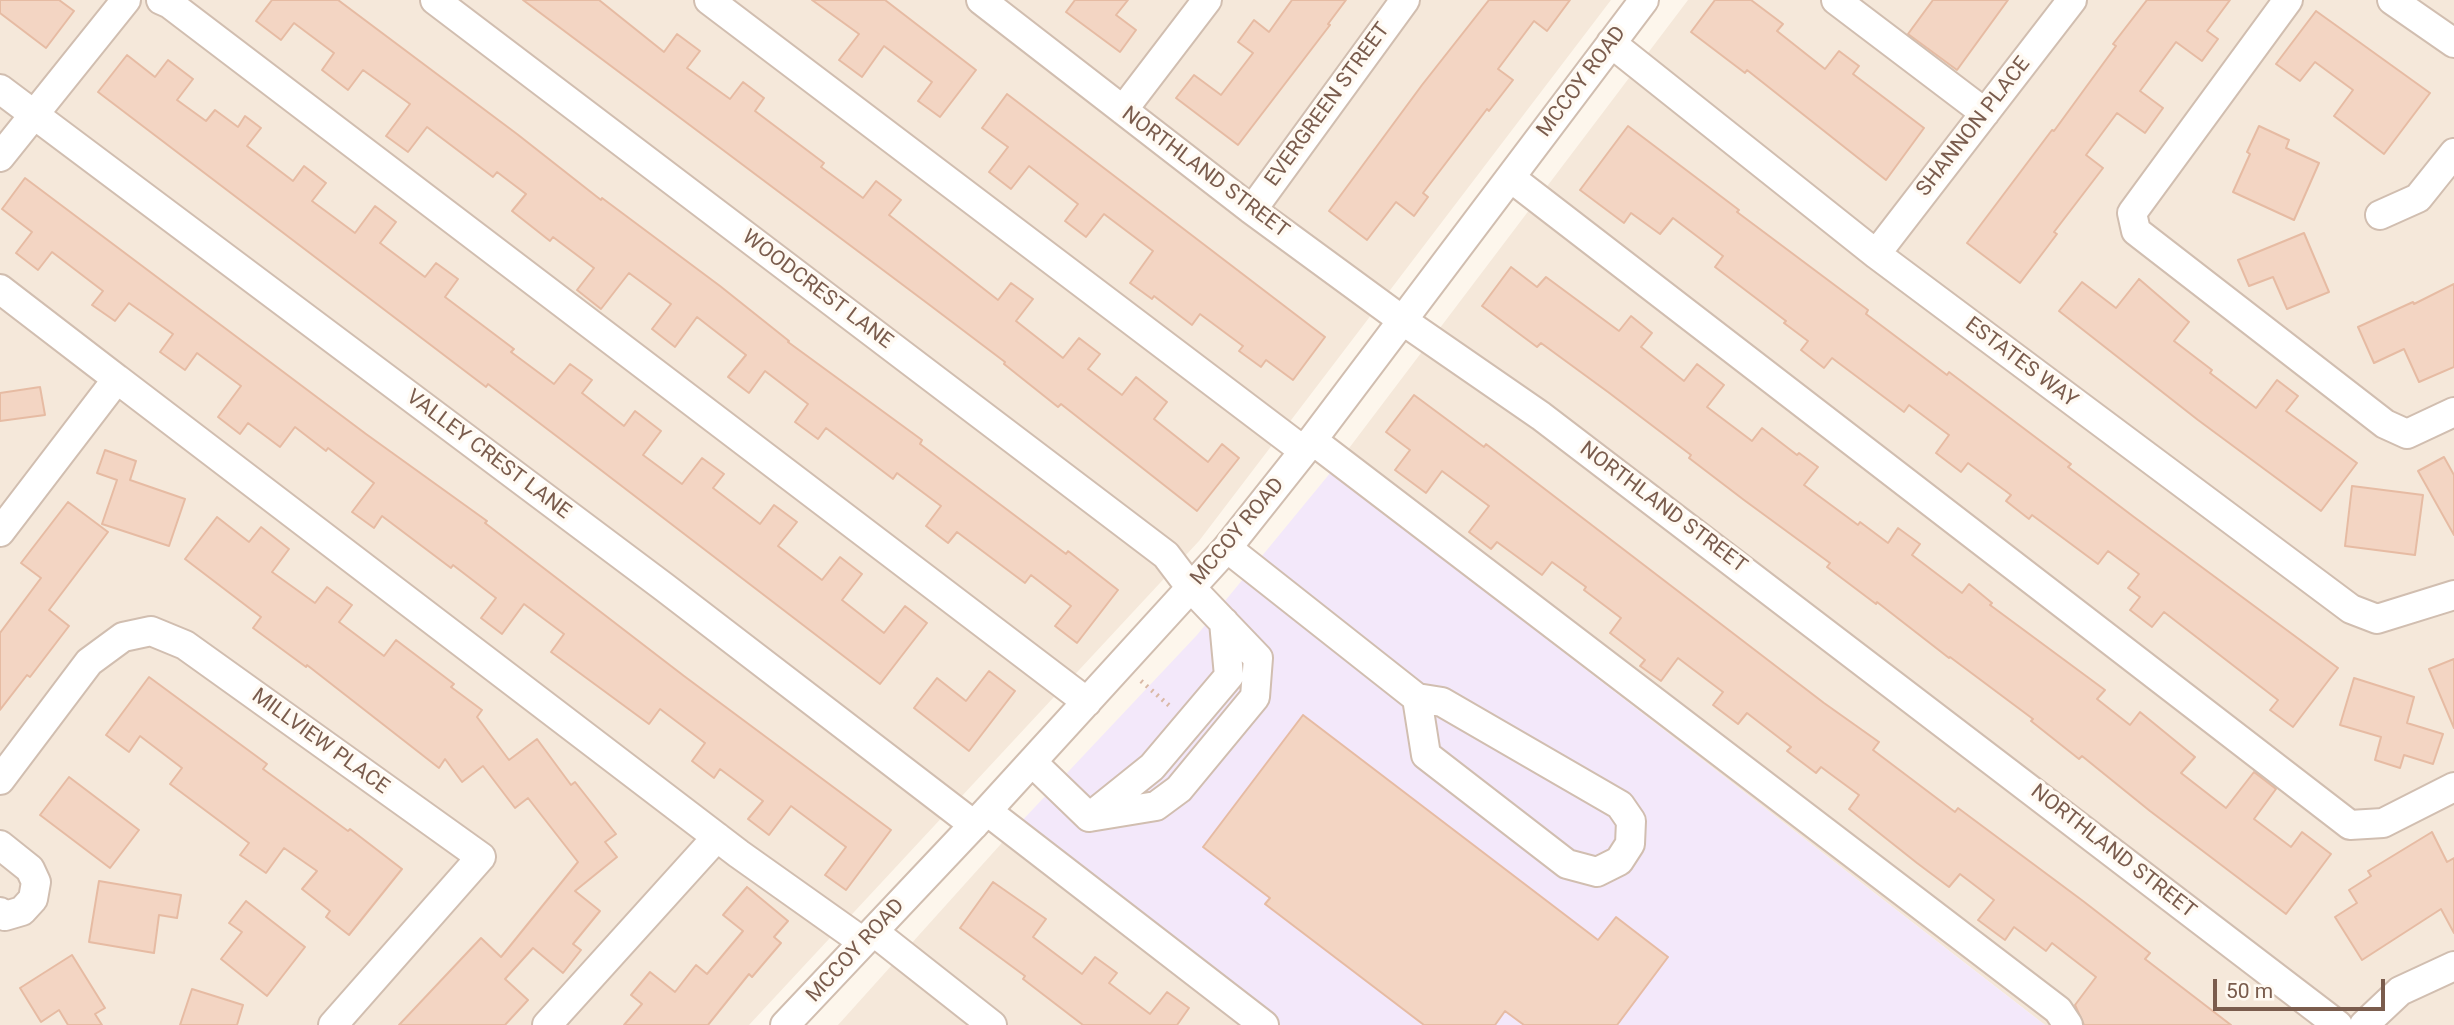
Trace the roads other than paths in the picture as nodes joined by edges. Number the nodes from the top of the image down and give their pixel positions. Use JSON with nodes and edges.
{"nodes":[{"id":1,"x":126,"y":0,"type":"edge"},
{"id":2,"x":161,"y":0,"type":"edge"},
{"id":3,"x":435,"y":0,"type":"edge"},
{"id":4,"x":709,"y":0,"type":"edge"},
{"id":5,"x":1207,"y":0,"type":"edge"},
{"id":6,"x":1405,"y":0,"type":"edge"},
{"id":7,"x":1644,"y":0,"type":"edge"},
{"id":8,"x":2072,"y":0,"type":"edge"},
{"id":9,"x":2288,"y":0,"type":"edge"},
{"id":10,"x":2392,"y":0,"type":"edge"},
{"id":11,"x":993,"y":4,"type":"edge"},
{"id":12,"x":1850,"y":4,"type":"edge"},
{"id":13,"x":1611,"y":43,"type":"junction"},
{"id":14,"x":2454,"y":43,"type":"edge"},
{"id":15,"x":0,"y":89,"type":"edge"},
{"id":16,"x":1124,"y":110,"type":"junction"},
{"id":17,"x":1985,"y":113,"type":"junction"},
{"id":18,"x":34,"y":114,"type":"junction"},
{"id":19,"x":2454,"y":153,"type":"edge"},
{"id":20,"x":0,"y":157,"type":"edge"},
{"id":21,"x":1511,"y":178,"type":"junction"},
{"id":22,"x":1252,"y":210,"type":"junction"},
{"id":23,"x":2380,"y":215,"type":"dead end"},
{"id":24,"x":1876,"y":254,"type":"junction"},
{"id":25,"x":0,"y":289,"type":"edge"},
{"id":26,"x":1402,"y":320,"type":"junction"},
{"id":27,"x":117,"y":379,"type":"junction"},
{"id":28,"x":2454,"y":412,"type":"edge"},
{"id":29,"x":1308,"y":446,"type":"junction"},
{"id":30,"x":0,"y":531,"type":"edge"},
{"id":31,"x":1227,"y":548,"type":"junction"},
{"id":32,"x":1191,"y":588,"type":"junction"},
{"id":33,"x":2454,"y":594,"type":"edge"},
{"id":34,"x":1417,"y":698,"type":"junction"},
{"id":35,"x":1087,"y":702,"type":"junction"},
{"id":36,"x":1032,"y":762,"type":"junction"},
{"id":37,"x":0,"y":780,"type":"edge"},
{"id":38,"x":2454,"y":787,"type":"edge"},
{"id":39,"x":981,"y":818,"type":"junction"},
{"id":40,"x":717,"y":837,"type":"junction"},
{"id":41,"x":0,"y":845,"type":"edge"},
{"id":42,"x":0,"y":912,"type":"edge"},
{"id":43,"x":868,"y":937,"type":"junction"},
{"id":44,"x":2454,"y":966,"type":"edge"},
{"id":45,"x":332,"y":1025,"type":"edge"},
{"id":46,"x":547,"y":1025,"type":"edge"},
{"id":47,"x":785,"y":1025,"type":"edge"},
{"id":48,"x":992,"y":1025,"type":"edge"},
{"id":49,"x":1264,"y":1025,"type":"edge"},
{"id":50,"x":2068,"y":1025,"type":"edge"},
{"id":51,"x":2338,"y":1025,"type":"edge"},
{"id":52,"x":2364,"y":1025,"type":"edge"}],
"edges":[{"from":1,"to":18,"type":"street"},
{"from":2,"to":35,"type":"street"},
{"from":3,"to":32,"type":"street","name":"WOODCREST LANE"},
{"from":4,"to":29,"type":"street"},
{"from":5,"to":16,"type":"street"},
{"from":6,"to":22,"type":"street","name":"EVERGREEN STREET"},
{"from":7,"to":13,"type":"street","name":"MCCOY ROAD"},
{"from":8,"to":17,"type":"street","name":"SHANNON PLACE"},
{"from":9,"to":28,"type":"street"},
{"from":10,"to":14,"type":"street"},
{"from":11,"to":16,"type":"street","name":"NORTHLAND STREET"},
{"from":12,"to":17,"type":"street"},
{"from":13,"to":21,"type":"street","name":"MCCOY ROAD"},
{"from":13,"to":24,"type":"street","name":"ESTATES WAY"},
{"from":15,"to":18,"type":"street","name":"VALLEY CREST LANE"},
{"from":16,"to":22,"type":"street","name":"NORTHLAND STREET"},
{"from":17,"to":24,"type":"street","name":"SHANNON PLACE"},
{"from":18,"to":20,"type":"street"},
{"from":18,"to":39,"type":"street","name":"VALLEY CREST LANE"},
{"from":19,"to":23,"type":"street"},
{"from":21,"to":26,"type":"street","name":"MCCOY ROAD"},
{"from":21,"to":38,"type":"street"},
{"from":22,"to":26,"type":"street","name":"NORTHLAND STREET"},
{"from":24,"to":33,"type":"street","name":"ESTATES WAY"},
{"from":25,"to":27,"type":"street"},
{"from":26,"to":29,"type":"street","name":"MCCOY ROAD"},
{"from":26,"to":51,"type":"street","name":"NORTHLAND STREET"},
{"from":27,"to":30,"type":"street"},
{"from":27,"to":40,"type":"street"},
{"from":29,"to":31,"type":"street","name":"MCCOY ROAD"},
{"from":29,"to":50,"type":"street"},
{"from":31,"to":32,"type":"street","name":"MCCOY ROAD"},
{"from":31,"to":34,"type":"street"},
{"from":32,"to":35,"type":"street","name":"MCCOY ROAD"},
{"from":32,"to":36,"type":"street","name":"WOODCREST LANE"},
{"from":34,"to":34,"type":"street"},
{"from":35,"to":36,"type":"street","name":"MCCOY ROAD"},
{"from":36,"to":39,"type":"street","name":"MCCOY ROAD"},
{"from":37,"to":45,"type":"street","name":"MILLVIEW PLACE"},
{"from":39,"to":43,"type":"street","name":"MCCOY ROAD"},
{"from":39,"to":49,"type":"street","name":"VALLEY CREST LANE"},
{"from":40,"to":43,"type":"street"},
{"from":40,"to":46,"type":"street"},
{"from":41,"to":42,"type":"street"},
{"from":43,"to":47,"type":"street","name":"MCCOY ROAD"},
{"from":43,"to":48,"type":"street"},
{"from":44,"to":52,"type":"street"}]}
